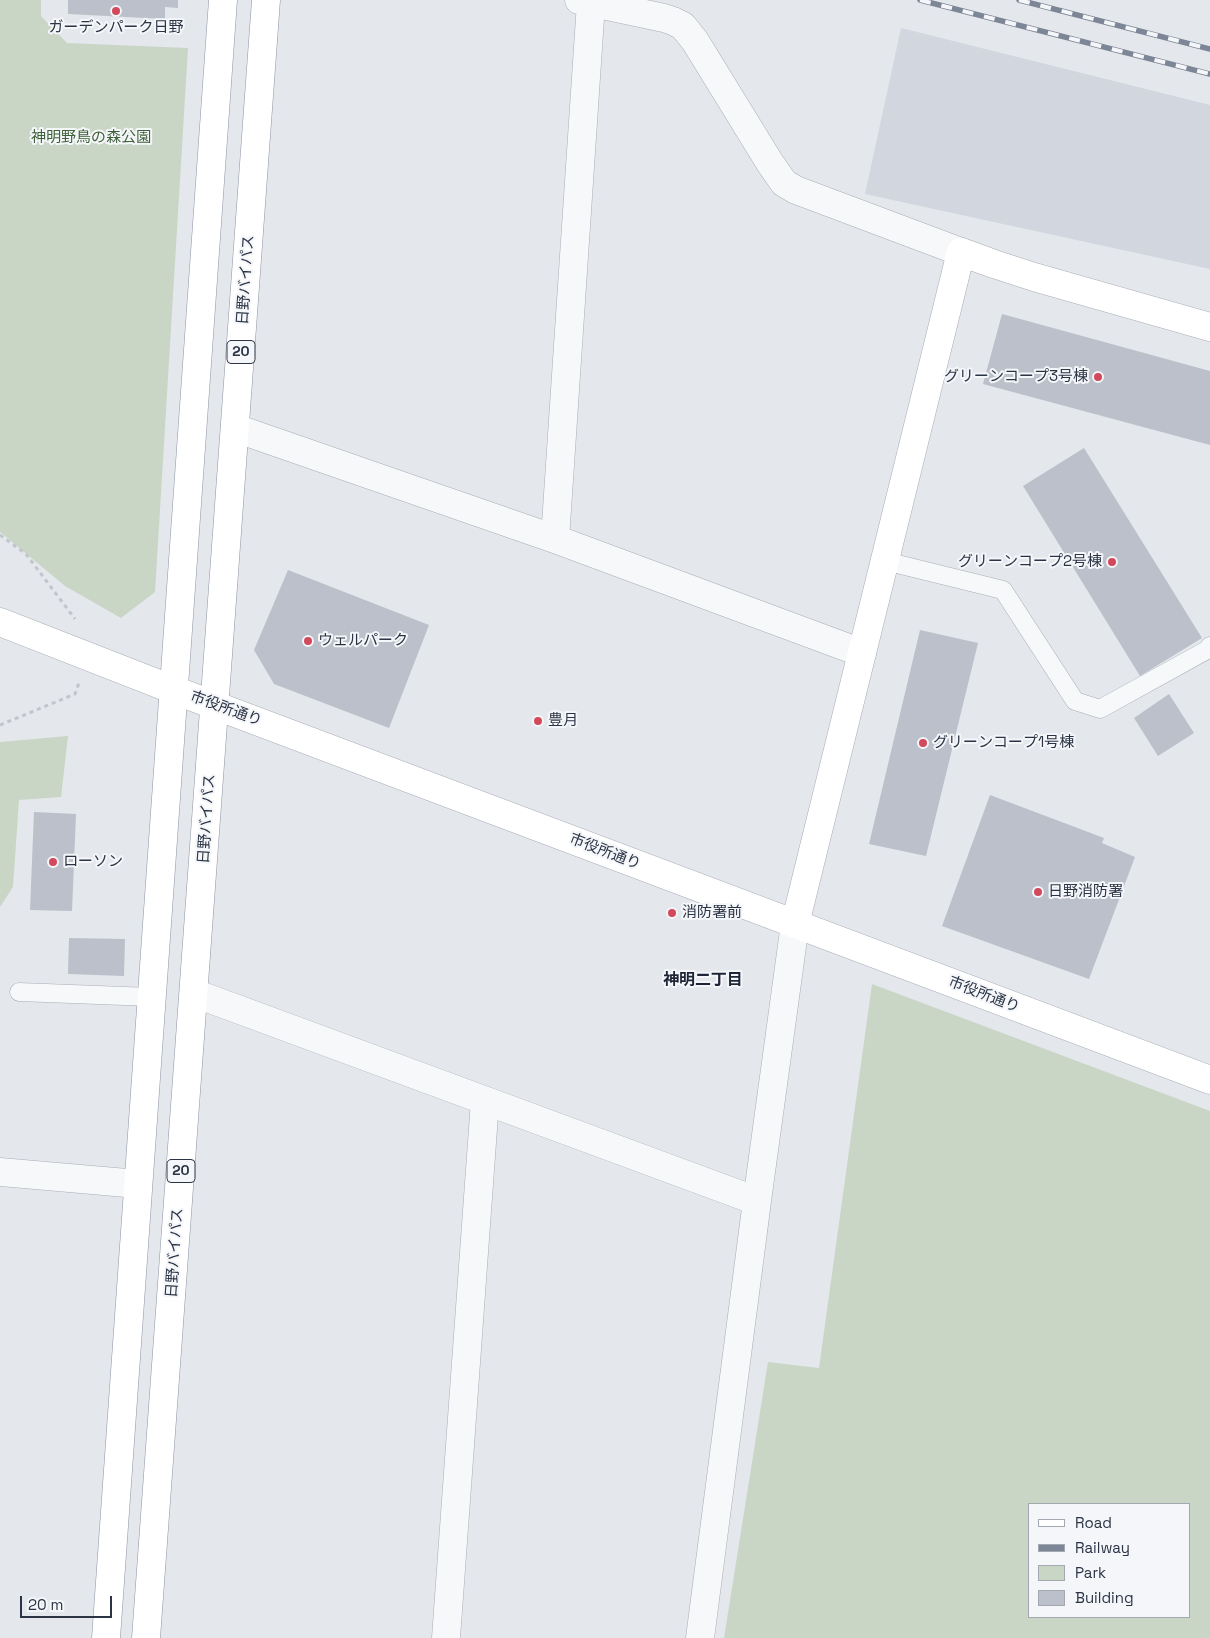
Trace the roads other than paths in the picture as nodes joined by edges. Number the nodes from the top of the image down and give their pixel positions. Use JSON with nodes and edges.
{"nodes":[{"id":1,"x":223,"y":0,"type":"edge"},
{"id":2,"x":266,"y":0,"type":"edge"},
{"id":3,"x":585,"y":1,"type":"edge"},
{"id":4,"x":962,"y":252,"type":"junction"},
{"id":5,"x":1210,"y":327,"type":"edge"},
{"id":6,"x":235,"y":428,"type":"junction"},
{"id":7,"x":555,"y":539,"type":"junction"},
{"id":8,"x":885,"y":561,"type":"junction"},
{"id":9,"x":0,"y":622,"type":"edge"},
{"id":10,"x":1210,"y":646,"type":"edge"},
{"id":11,"x":862,"y":652,"type":"junction"},
{"id":12,"x":174,"y":690,"type":"junction"},
{"id":13,"x":215,"y":704,"type":"junction"},
{"id":14,"x":795,"y":924,"type":"junction"},
{"id":15,"x":19,"y":992,"type":"dead end"},
{"id":16,"x":194,"y":993,"type":"junction"},
{"id":17,"x":152,"y":997,"type":"junction"},
{"id":18,"x":1210,"y":1080,"type":"edge"},
{"id":19,"x":485,"y":1101,"type":"junction"},
{"id":20,"x":0,"y":1172,"type":"edge"},
{"id":21,"x":138,"y":1184,"type":"junction"},
{"id":22,"x":756,"y":1200,"type":"junction"},
{"id":23,"x":106,"y":1638,"type":"edge"},
{"id":24,"x":146,"y":1638,"type":"edge"},
{"id":25,"x":446,"y":1638,"type":"edge"},
{"id":26,"x":700,"y":1638,"type":"edge"}],
"edges":[{"from":1,"to":12,"type":"main road"},
{"from":2,"to":6,"type":"main road","name":"日野バイパス","number":"20"},
{"from":3,"to":4,"type":"street"},
{"from":3,"to":7,"type":"street"},
{"from":4,"to":5,"type":"main road"},
{"from":4,"to":8,"type":"main road"},
{"from":6,"to":7,"type":"street"},
{"from":6,"to":13,"type":"main road","name":"日野バイパス","number":"20"},
{"from":7,"to":11,"type":"street"},
{"from":8,"to":10,"type":"lane"},
{"from":8,"to":11,"type":"main road"},
{"from":9,"to":12,"type":"main road","name":"市役所通り"},
{"from":11,"to":14,"type":"main road"},
{"from":12,"to":13,"type":"main road","name":"市役所通り"},
{"from":12,"to":17,"type":"main road"},
{"from":13,"to":14,"type":"main road","name":"市役所通り"},
{"from":13,"to":16,"type":"main road","name":"日野バイパス","number":"20"},
{"from":14,"to":18,"type":"main road","name":"市役所通り"},
{"from":14,"to":22,"type":"street"},
{"from":15,"to":17,"type":"lane"},
{"from":16,"to":19,"type":"street"},
{"from":16,"to":24,"type":"main road","name":"日野バイパス","number":"20"},
{"from":17,"to":21,"type":"main road"},
{"from":19,"to":22,"type":"street"},
{"from":19,"to":25,"type":"street"},
{"from":20,"to":21,"type":"street"},
{"from":21,"to":23,"type":"main road"},
{"from":22,"to":26,"type":"street"}]}
